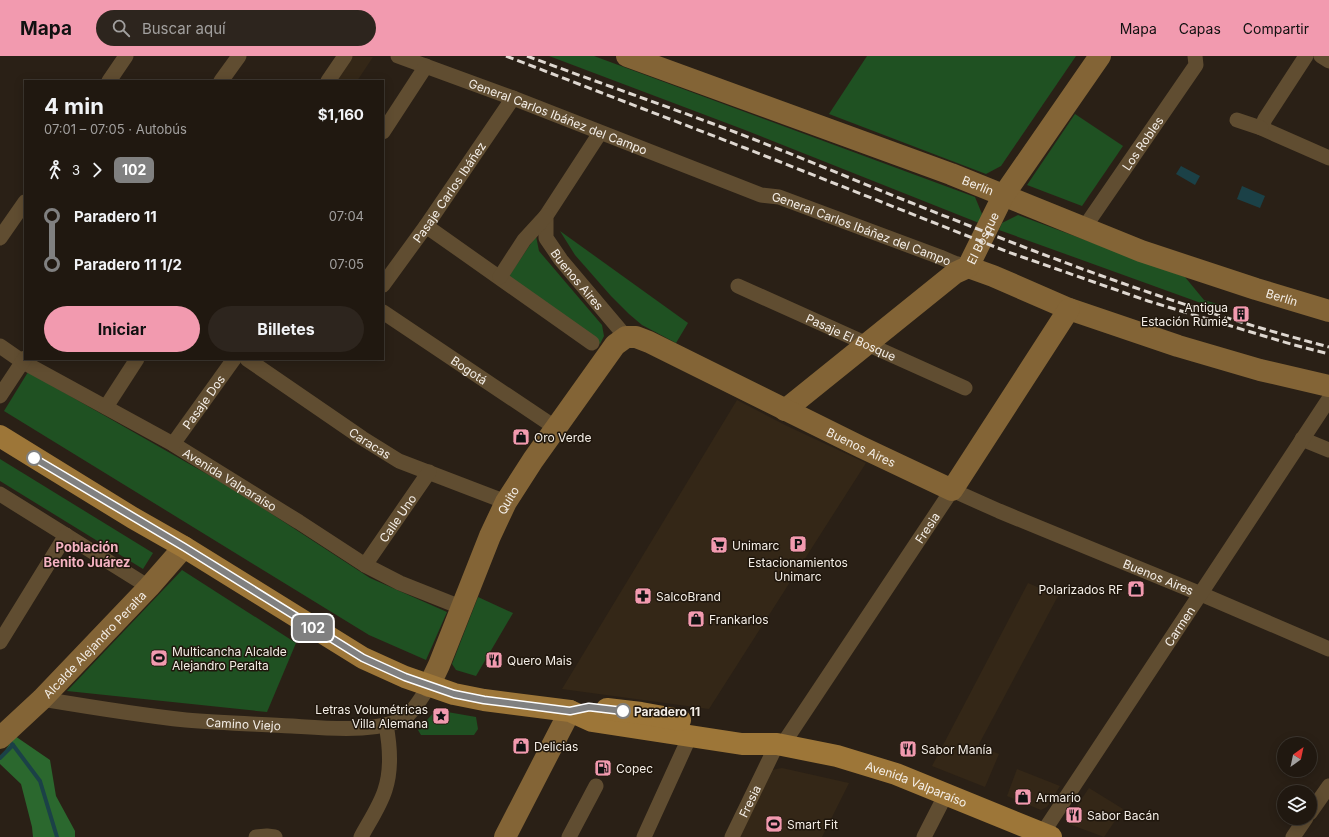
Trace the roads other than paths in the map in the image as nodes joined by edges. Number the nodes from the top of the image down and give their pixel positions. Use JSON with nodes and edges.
{"nodes":[{"id":1,"x":126,"y":56,"type":"edge"},
{"id":2,"x":239,"y":56,"type":"edge"},
{"id":3,"x":345,"y":56,"type":"edge"},
{"id":4,"x":398,"y":56,"type":"edge"},
{"id":5,"x":627,"y":56,"type":"edge"},
{"id":6,"x":1100,"y":56,"type":"edge"},
{"id":7,"x":1196,"y":56,"type":"edge"},
{"id":8,"x":1306,"y":56,"type":"edge"},
{"id":9,"x":1321,"y":56,"type":"edge"},
{"id":10,"x":662,"y":61,"type":"edge"},
{"id":11,"x":1329,"y":61,"type":"edge"},
{"id":12,"x":426,"y":66,"type":"junction"},
{"id":13,"x":110,"y":80,"type":"edge"},
{"id":14,"x":222,"y":80,"type":"edge"},
{"id":15,"x":329,"y":80,"type":"edge"},
{"id":16,"x":514,"y":98,"type":"junction"},
{"id":17,"x":1237,"y":120,"type":"dead end"},
{"id":18,"x":1261,"y":128,"type":"junction"},
{"id":19,"x":384,"y":130,"type":"edge"},
{"id":20,"x":600,"y":133,"type":"junction"},
{"id":21,"x":1329,"y":158,"type":"edge"},
{"id":22,"x":1003,"y":196,"type":"junction"},
{"id":23,"x":24,"y":203,"type":"edge"},
{"id":24,"x":546,"y":216,"type":"junction"},
{"id":25,"x":426,"y":226,"type":"junction"},
{"id":26,"x":1084,"y":228,"type":"junction"},
{"id":27,"x":0,"y":238,"type":"edge"},
{"id":28,"x":968,"y":267,"type":"junction"},
{"id":29,"x":500,"y":277,"type":"junction"},
{"id":30,"x":384,"y":284,"type":"edge"},
{"id":31,"x":738,"y":286,"type":"dead end"},
{"id":32,"x":1069,"y":309,"type":"junction"},
{"id":33,"x":1329,"y":311,"type":"edge"},
{"id":34,"x":384,"y":313,"type":"edge"},
{"id":35,"x":626,"y":337,"type":"junction"},
{"id":36,"x":592,"y":343,"type":"dead end"},
{"id":37,"x":867,"y":344,"type":"junction"},
{"id":38,"x":0,"y":346,"type":"edge"},
{"id":39,"x":24,"y":360,"type":"edge"},
{"id":40,"x":136,"y":360,"type":"edge"},
{"id":41,"x":233,"y":360,"type":"edge"},
{"id":42,"x":248,"y":360,"type":"edge"},
{"id":43,"x":1329,"y":386,"type":"edge"},
{"id":44,"x":965,"y":388,"type":"dead end"},
{"id":45,"x":0,"y":396,"type":"edge"},
{"id":46,"x":1329,"y":399,"type":"edge"},
{"id":47,"x":106,"y":407,"type":"junction"},
{"id":48,"x":785,"y":410,"type":"junction"},
{"id":49,"x":556,"y":428,"type":"junction"},
{"id":50,"x":0,"y":436,"type":"edge"},
{"id":51,"x":1302,"y":439,"type":"junction"},
{"id":52,"x":173,"y":444,"type":"junction"},
{"id":53,"x":1329,"y":450,"type":"edge"},
{"id":54,"x":429,"y":472,"type":"junction"},
{"id":55,"x":952,"y":490,"type":"junction"},
{"id":56,"x":1,"y":497,"type":"edge"},
{"id":57,"x":506,"y":502,"type":"junction"},
{"id":58,"x":66,"y":535,"type":"junction"},
{"id":59,"x":184,"y":547,"type":"junction"},
{"id":60,"x":365,"y":565,"type":"junction"},
{"id":61,"x":149,"y":587,"type":"junction"},
{"id":62,"x":1201,"y":594,"type":"junction"},
{"id":63,"x":462,"y":608,"type":"junction"},
{"id":64,"x":0,"y":642,"type":"edge"},
{"id":65,"x":1329,"y":649,"type":"edge"},
{"id":66,"x":429,"y":686,"type":"junction"},
{"id":67,"x":42,"y":699,"type":"junction"},
{"id":68,"x":570,"y":711,"type":"junction"},
{"id":69,"x":386,"y":725,"type":"junction"},
{"id":70,"x":7,"y":731,"type":"edge"},
{"id":71,"x":690,"y":736,"type":"junction"},
{"id":72,"x":780,"y":744,"type":"junction"},
{"id":73,"x":596,"y":786,"type":"dead end"},
{"id":74,"x":1329,"y":786,"type":"edge"},
{"id":75,"x":946,"y":794,"type":"junction"},
{"id":76,"x":1317,"y":803,"type":"edge"},
{"id":77,"x":1301,"y":825,"type":"edge"},
{"id":78,"x":1046,"y":835,"type":"edge"},
{"id":79,"x":508,"y":836,"type":"edge"},
{"id":80,"x":256,"y":837,"type":"edge"},
{"id":81,"x":275,"y":837,"type":"edge"},
{"id":82,"x":361,"y":837,"type":"edge"},
{"id":83,"x":569,"y":837,"type":"edge"},
{"id":84,"x":644,"y":837,"type":"edge"},
{"id":85,"x":732,"y":837,"type":"edge"},
{"id":86,"x":924,"y":837,"type":"edge"},
{"id":87,"x":1293,"y":837,"type":"edge"}],
"edges":[{"from":1,"to":13,"type":"street"},
{"from":2,"to":14,"type":"street"},
{"from":3,"to":15,"type":"street"},
{"from":4,"to":12,"type":"street","name":"General Carlos Ibáñez del Campo"},
{"from":5,"to":10,"type":"main road","name":"Berlín"},
{"from":6,"to":22,"type":"main road","name":"El Bosque"},
{"from":7,"to":26,"type":"street","name":"Los Robles"},
{"from":8,"to":18,"type":"street"},
{"from":9,"to":11,"type":"street"},
{"from":10,"to":22,"type":"main road","name":"Berlín"},
{"from":12,"to":16,"type":"street","name":"General Carlos Ibáñez del Campo"},
{"from":12,"to":19,"type":"street"},
{"from":16,"to":20,"type":"street","name":"General Carlos Ibáñez del Campo"},
{"from":16,"to":25,"type":"street","name":"Pasaje Carlos Ibáñez"},
{"from":17,"to":18,"type":"street"},
{"from":18,"to":21,"type":"street"},
{"from":20,"to":24,"type":"street"},
{"from":20,"to":28,"type":"street","name":"General Carlos Ibáñez del Campo"},
{"from":22,"to":26,"type":"main road","name":"Berlín"},
{"from":22,"to":28,"type":"main road","name":"El Bosque"},
{"from":23,"to":27,"type":"street"},
{"from":24,"to":29,"type":"street"},
{"from":24,"to":35,"type":"street","name":"Buenos Aires"},
{"from":25,"to":29,"type":"street"},
{"from":25,"to":30,"type":"street","name":"Pasaje Carlos Ibáñez"},
{"from":26,"to":33,"type":"main road","name":"Berlín"},
{"from":28,"to":32,"type":"main road","name":"General Carlos Ibáñez del Campo"},
{"from":28,"to":37,"type":"main road","name":"El Bosque"},
{"from":29,"to":36,"type":"street"},
{"from":31,"to":37,"type":"street","name":"Pasaje El Bosque"},
{"from":32,"to":43,"type":"main road","name":"General Carlos Ibáñez del Campo"},
{"from":32,"to":55,"type":"main road","name":"Fresia"},
{"from":34,"to":49,"type":"street","name":"Bogotá"},
{"from":35,"to":48,"type":"main road","name":"Buenos Aires"},
{"from":35,"to":49,"type":"main road","name":"Quito"},
{"from":37,"to":44,"type":"street","name":"Pasaje El Bosque"},
{"from":37,"to":48,"type":"main road","name":"El Bosque"},
{"from":38,"to":39,"type":"street","name":"Avenida Valparaíso"},
{"from":39,"to":45,"type":"street"},
{"from":39,"to":47,"type":"street","name":"Avenida Valparaíso"},
{"from":40,"to":47,"type":"street"},
{"from":41,"to":52,"type":"street","name":"Pasaje Dos"},
{"from":42,"to":54,"type":"street","name":"Caracas"},
{"from":46,"to":51,"type":"street","name":"Carmen"},
{"from":47,"to":52,"type":"street","name":"Avenida Valparaíso"},
{"from":48,"to":55,"type":"main road","name":"Buenos Aires"},
{"from":49,"to":57,"type":"main road","name":"Quito"},
{"from":50,"to":59,"type":"main road","name":"Avenida Valparaíso"},
{"from":51,"to":53,"type":"street"},
{"from":51,"to":62,"type":"street","name":"Carmen"},
{"from":52,"to":60,"type":"street","name":"Avenida Valparaíso"},
{"from":54,"to":57,"type":"street","name":"Caracas"},
{"from":54,"to":60,"type":"street","name":"Calle Uno"},
{"from":55,"to":62,"type":"street","name":"Buenos Aires"},
{"from":55,"to":72,"type":"street","name":"Fresia"},
{"from":56,"to":58,"type":"street"},
{"from":57,"to":63,"type":"main road","name":"Quito"},
{"from":58,"to":61,"type":"street"},
{"from":58,"to":64,"type":"street"},
{"from":59,"to":61,"type":"main road","name":"Alcalde Alejandro Peralta"},
{"from":59,"to":66,"type":"main road","name":"Avenida Valparaíso"},
{"from":60,"to":63,"type":"street","name":"Avenida Valparaíso"},
{"from":61,"to":67,"type":"main road","name":"Alcalde Alejandro Peralta"},
{"from":62,"to":65,"type":"street","name":"Buenos Aires"},
{"from":62,"to":78,"type":"street","name":"Carmen"},
{"from":63,"to":66,"type":"main road","name":"Quito"},
{"from":66,"to":68,"type":"main road","name":"Avenida Valparaíso"},
{"from":66,"to":69,"type":"street","name":"Camino Viejo"},
{"from":67,"to":69,"type":"street","name":"Camino Viejo"},
{"from":67,"to":70,"type":"main road","name":"Alcalde Alejandro Peralta"},
{"from":68,"to":71,"type":"main road","name":"Avenida Valparaíso"},
{"from":68,"to":72,"type":"main road","name":"Avenida Valparaíso"},
{"from":68,"to":79,"type":"main road"},
{"from":69,"to":82,"type":"street"},
{"from":71,"to":72,"type":"main road","name":"Avenida Valparaíso"},
{"from":71,"to":84,"type":"street"},
{"from":72,"to":75,"type":"main road","name":"Avenida Valparaíso"},
{"from":72,"to":85,"type":"street","name":"Fresia"},
{"from":73,"to":83,"type":"street"},
{"from":74,"to":76,"type":"street"},
{"from":75,"to":78,"type":"main road","name":"Avenida Valparaíso"},
{"from":75,"to":86,"type":"street"},
{"from":77,"to":87,"type":"street"},
{"from":80,"to":81,"type":"street"}]}
